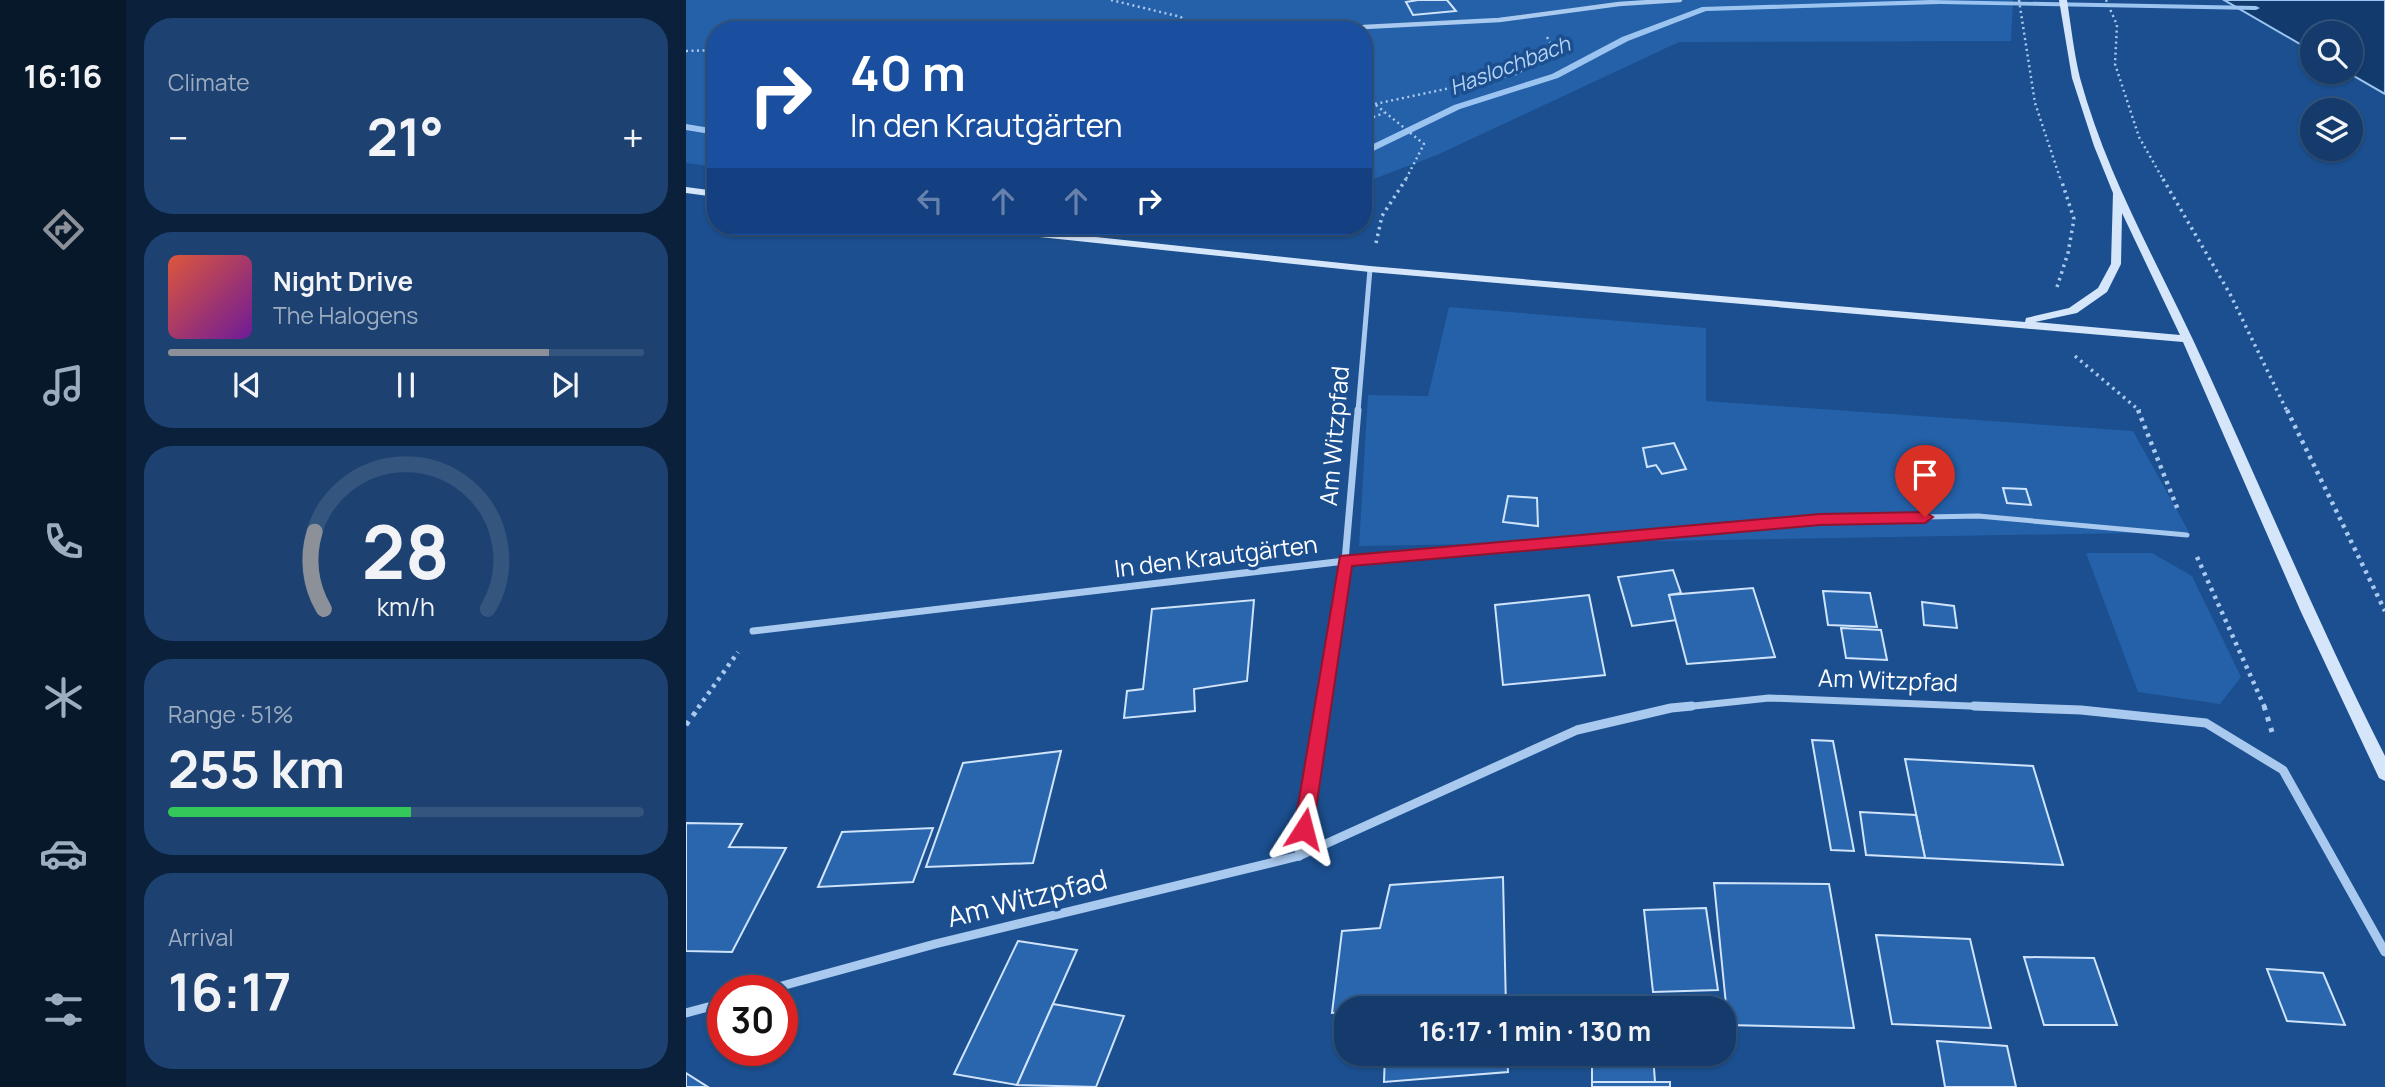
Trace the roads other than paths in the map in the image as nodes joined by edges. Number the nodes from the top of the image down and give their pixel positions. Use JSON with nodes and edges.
{"nodes":[{"id":1,"x":1680,"y":0,"type":"edge"},
{"id":2,"x":2063,"y":0,"type":"edge"},
{"id":3,"x":1372,"y":27,"type":"edge"},
{"id":4,"x":686,"y":190,"type":"edge"},
{"id":5,"x":2117,"y":190,"type":"junction"},
{"id":6,"x":707,"y":193,"type":"edge"},
{"id":7,"x":1050,"y":235,"type":"edge"},
{"id":8,"x":1370,"y":269,"type":"junction"},
{"id":9,"x":2055,"y":321,"type":"junction"},
{"id":10,"x":2188,"y":339,"type":"junction"},
{"id":11,"x":2187,"y":535,"type":"road end"},
{"id":12,"x":1345,"y":561,"type":"junction"},
{"id":13,"x":753,"y":631,"type":"road end"},
{"id":14,"x":2385,"y":773,"type":"edge"},
{"id":15,"x":1299,"y":856,"type":"junction"},
{"id":16,"x":2385,"y":952,"type":"edge"},
{"id":17,"x":798,"y":981,"type":"edge"},
{"id":18,"x":707,"y":1007,"type":"edge"},
{"id":19,"x":686,"y":1013,"type":"edge"}],
"edges":[{"from":1,"to":3,"type":"street"},
{"from":2,"to":5,"type":"main road"},
{"from":4,"to":6,"type":"main road"},
{"from":5,"to":9,"type":"main road"},
{"from":5,"to":10,"type":"main road"},
{"from":7,"to":8,"type":"main road"},
{"from":8,"to":9,"type":"main road"},
{"from":8,"to":12,"type":"street","name":"Am Witzpfad"},
{"from":9,"to":10,"type":"main road"},
{"from":10,"to":14,"type":"main road"},
{"from":11,"to":12,"type":"lane","name":"In den Krautgärten"},
{"from":12,"to":13,"type":"street","name":"In den Krautgärten"},
{"from":12,"to":15,"type":"street","name":"Am Witzpfad"},
{"from":15,"to":16,"type":"street","name":"Am Witzpfad"},
{"from":15,"to":17,"type":"street","name":"Am Witzpfad"},
{"from":18,"to":19,"type":"street"}]}
